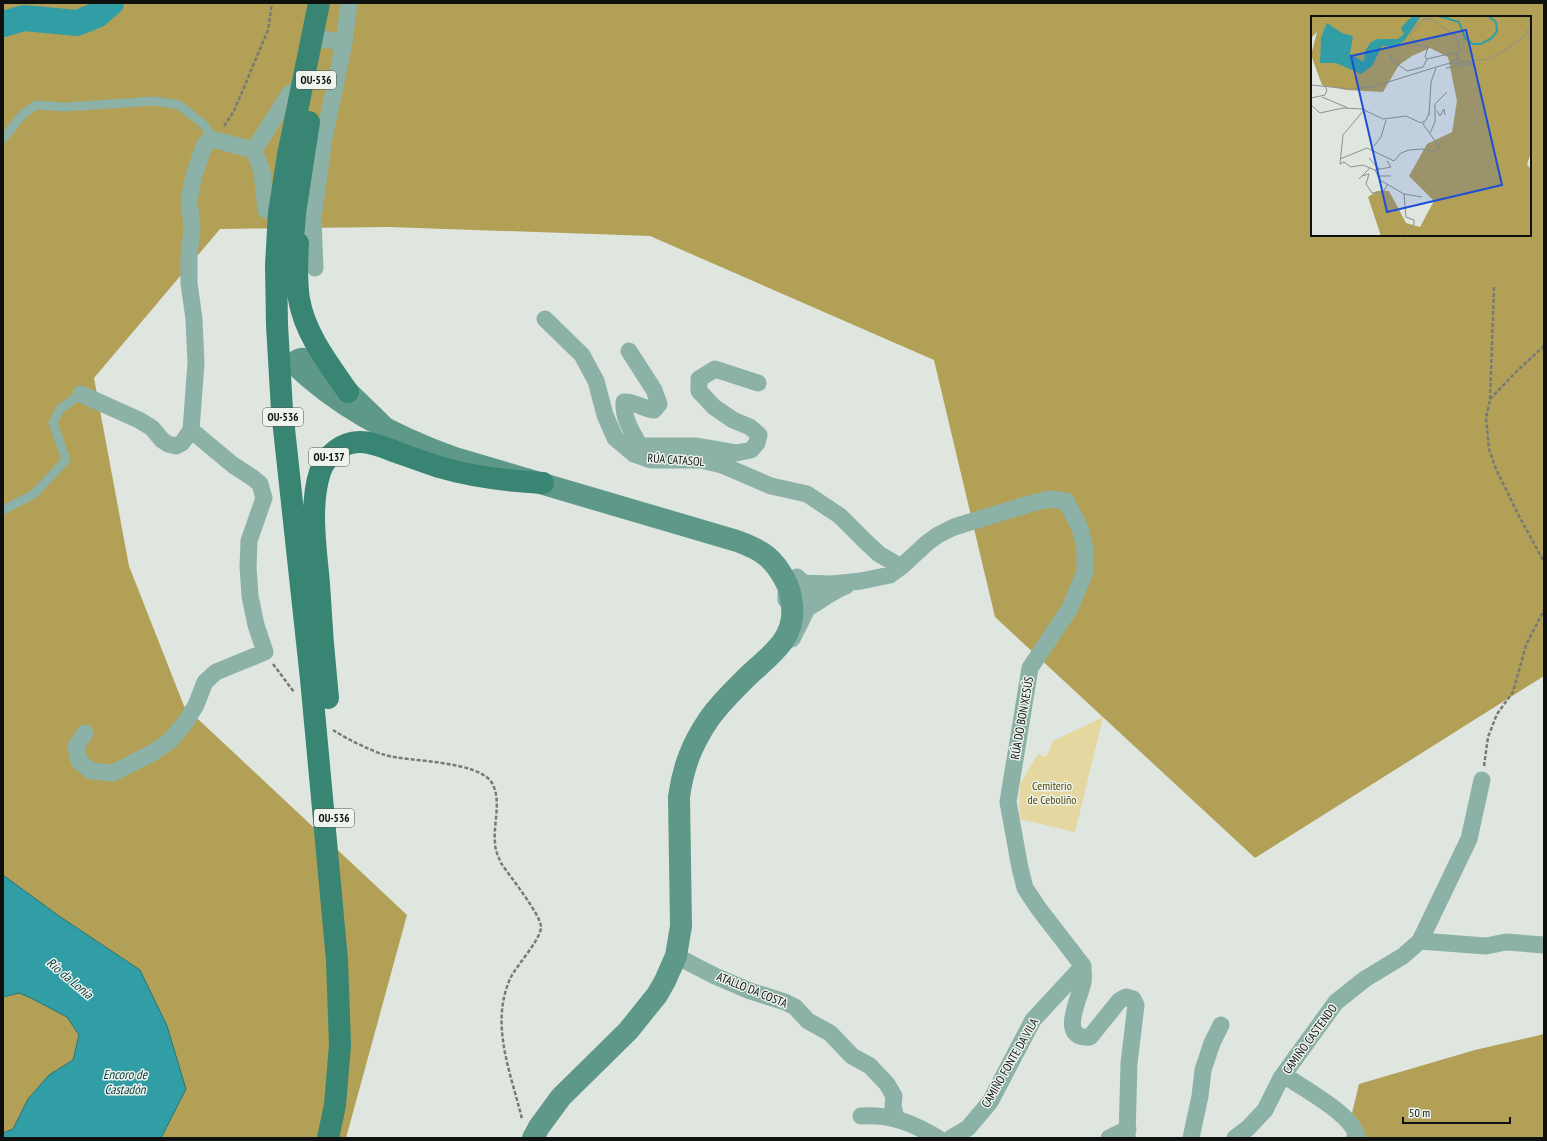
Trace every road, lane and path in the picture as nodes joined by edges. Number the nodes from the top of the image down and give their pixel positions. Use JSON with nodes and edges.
{"nodes":[{"id":1,"x":272,"y":3,"type":"edge"},
{"id":2,"x":319,"y":3,"type":"edge"},
{"id":3,"x":331,"y":3,"type":"edge"},
{"id":4,"x":349,"y":3,"type":"edge"},
{"id":5,"x":327,"y":39,"type":"junction"},
{"id":6,"x":290,"y":93,"type":"joint"},
{"id":7,"x":3,"y":139,"type":"edge"},
{"id":8,"x":215,"y":140,"type":"junction"},
{"id":9,"x":254,"y":150,"type":"junction"},
{"id":10,"x":296,"y":157,"type":"junction"},
{"id":11,"x":266,"y":210,"type":"joint"},
{"id":12,"x":315,"y":268,"type":"dead end"},
{"id":13,"x":280,"y":274,"type":"junction"},
{"id":14,"x":1494,"y":287,"type":"dead end"},
{"id":15,"x":545,"y":319,"type":"dead end"},
{"id":16,"x":1544,"y":346,"type":"edge"},
{"id":17,"x":629,"y":351,"type":"dead end"},
{"id":18,"x":293,"y":363,"type":"junction"},
{"id":19,"x":758,"y":383,"type":"dead end"},
{"id":20,"x":348,"y":392,"type":"junction"},
{"id":21,"x":81,"y":394,"type":"joint"},
{"id":22,"x":1490,"y":400,"type":"junction"},
{"id":23,"x":386,"y":429,"type":"junction"},
{"id":24,"x":191,"y":430,"type":"junction"},
{"id":25,"x":637,"y":450,"type":"junction"},
{"id":26,"x":543,"y":484,"type":"junction"},
{"id":27,"x":3,"y":510,"type":"edge"},
{"id":28,"x":293,"y":515,"type":"junction"},
{"id":29,"x":1544,"y":562,"type":"edge"},
{"id":30,"x":768,"y":564,"type":"junction"},
{"id":31,"x":901,"y":568,"type":"junction"},
{"id":32,"x":861,"y":581,"type":"junction"},
{"id":33,"x":793,"y":604,"type":"junction"},
{"id":34,"x":1544,"y":610,"type":"edge"},
{"id":35,"x":265,"y":652,"type":"junction"},
{"id":36,"x":748,"y":675,"type":"junction"},
{"id":37,"x":319,"y":678,"type":"junction"},
{"id":38,"x":295,"y":694,"type":"dead end"},
{"id":39,"x":330,"y":727,"type":"dead end"},
{"id":40,"x":84,"y":733,"type":"dead end"},
{"id":41,"x":1482,"y":780,"type":"joint"},
{"id":42,"x":1420,"y":941,"type":"junction"},
{"id":43,"x":1544,"y":945,"type":"edge"},
{"id":44,"x":676,"y":956,"type":"junction"},
{"id":45,"x":343,"y":960,"type":"junction"},
{"id":46,"x":1083,"y":966,"type":"junction"},
{"id":47,"x":1221,"y":1025,"type":"dead end"},
{"id":48,"x":1284,"y":1074,"type":"junction"},
{"id":49,"x":861,"y":1116,"type":"dead end"},
{"id":50,"x":896,"y":1118,"type":"junction"},
{"id":51,"x":528,"y":1130,"type":"edge"},
{"id":52,"x":1128,"y":1134,"type":"edge"},
{"id":53,"x":328,"y":1138,"type":"edge"},
{"id":54,"x":340,"y":1138,"type":"edge"},
{"id":55,"x":938,"y":1138,"type":"edge"},
{"id":56,"x":951,"y":1138,"type":"edge"},
{"id":57,"x":1109,"y":1138,"type":"edge"},
{"id":58,"x":1191,"y":1138,"type":"edge"},
{"id":59,"x":1235,"y":1138,"type":"edge"},
{"id":60,"x":1357,"y":1138,"type":"edge"}],
"edges":[{"from":1,"to":8,"type":"path"},
{"from":2,"to":5,"type":"main road","number":"OU-536"},
{"from":3,"to":5,"type":"main road","number":"OU-536"},
{"from":4,"to":5,"type":"street"},
{"from":5,"to":6,"type":"main road"},
{"from":5,"to":10,"type":"main road","number":"OU-536"},
{"from":5,"to":12,"type":"street"},
{"from":6,"to":9,"type":"street"},
{"from":7,"to":8,"type":"lane"},
{"from":8,"to":9,"type":"street"},
{"from":8,"to":24,"type":"street"},
{"from":9,"to":11,"type":"street"},
{"from":10,"to":13,"type":"main road","number":"OU-536"},
{"from":10,"to":18,"type":"main road","number":"OU-536"},
{"from":10,"to":20,"type":"main road","number":"OU-137"},
{"from":11,"to":13,"type":"main road"},
{"from":13,"to":18,"type":"main road","number":"OU-137"},
{"from":13,"to":28,"type":"main road","number":"OU-536"},
{"from":14,"to":22,"type":"path"},
{"from":15,"to":25,"type":"street","name":"RÚA CATASOL"},
{"from":16,"to":22,"type":"path"},
{"from":17,"to":25,"type":"street"},
{"from":18,"to":20,"type":"main road","number":"OU-137"},
{"from":18,"to":23,"type":"main road","number":"OU-137"},
{"from":18,"to":28,"type":"main road","number":"OU-137"},
{"from":18,"to":37,"type":"main road","number":"OU-536"},
{"from":19,"to":25,"type":"street"},
{"from":20,"to":23,"type":"main road","number":"OU-137"},
{"from":21,"to":24,"type":"street"},
{"from":21,"to":27,"type":"lane"},
{"from":22,"to":29,"type":"path"},
{"from":23,"to":26,"type":"main road","number":"OU-137"},
{"from":24,"to":35,"type":"street"},
{"from":25,"to":31,"type":"street","name":"RÚA CATASOL"},
{"from":26,"to":30,"type":"main road","number":"OU-137"},
{"from":26,"to":37,"type":"main road","number":"OU-137"},
{"from":28,"to":37,"type":"main road","number":"OU-536"},
{"from":30,"to":33,"type":"main road","number":"OU-137"},
{"from":30,"to":33,"type":"main road","number":"OU-137"},
{"from":31,"to":32,"type":"street","name":"RÚA DO BON XESÚS"},
{"from":31,"to":46,"type":"street","name":"RÚA DO BON XESÚS"},
{"from":32,"to":33,"type":"street","name":"RÚA DO BON XESÚS"},
{"from":32,"to":33,"type":"street","name":"RÚA DO BON XESÚS"},
{"from":33,"to":36,"type":"main road","number":"OU-137"},
{"from":33,"to":36,"type":"main road","number":"OU-137"},
{"from":34,"to":41,"type":"path"},
{"from":35,"to":38,"type":"path"},
{"from":35,"to":40,"type":"street"},
{"from":36,"to":44,"type":"main road","number":"OU-137"},
{"from":37,"to":45,"type":"main road","number":"OU-536"},
{"from":37,"to":45,"type":"main road","number":"OU-536"},
{"from":39,"to":51,"type":"path"},
{"from":41,"to":42,"type":"street"},
{"from":42,"to":43,"type":"street"},
{"from":42,"to":48,"type":"street","name":"CAMIÑO CASTENDO"},
{"from":44,"to":50,"type":"street","name":"ATALLO DA COSTA"},
{"from":44,"to":51,"type":"main road","number":"OU-137"},
{"from":45,"to":53,"type":"main road","number":"OU-536"},
{"from":45,"to":54,"type":"main road","number":"OU-536"},
{"from":46,"to":52,"type":"street"},
{"from":46,"to":56,"type":"street","name":"CAMIÑO FONTE DA VILA"},
{"from":47,"to":58,"type":"street"},
{"from":48,"to":59,"type":"street","name":"CAMIÑO CASTENDO"},
{"from":48,"to":60,"type":"street"},
{"from":49,"to":50,"type":"street"},
{"from":50,"to":55,"type":"street"},
{"from":52,"to":57,"type":"street"}]}
